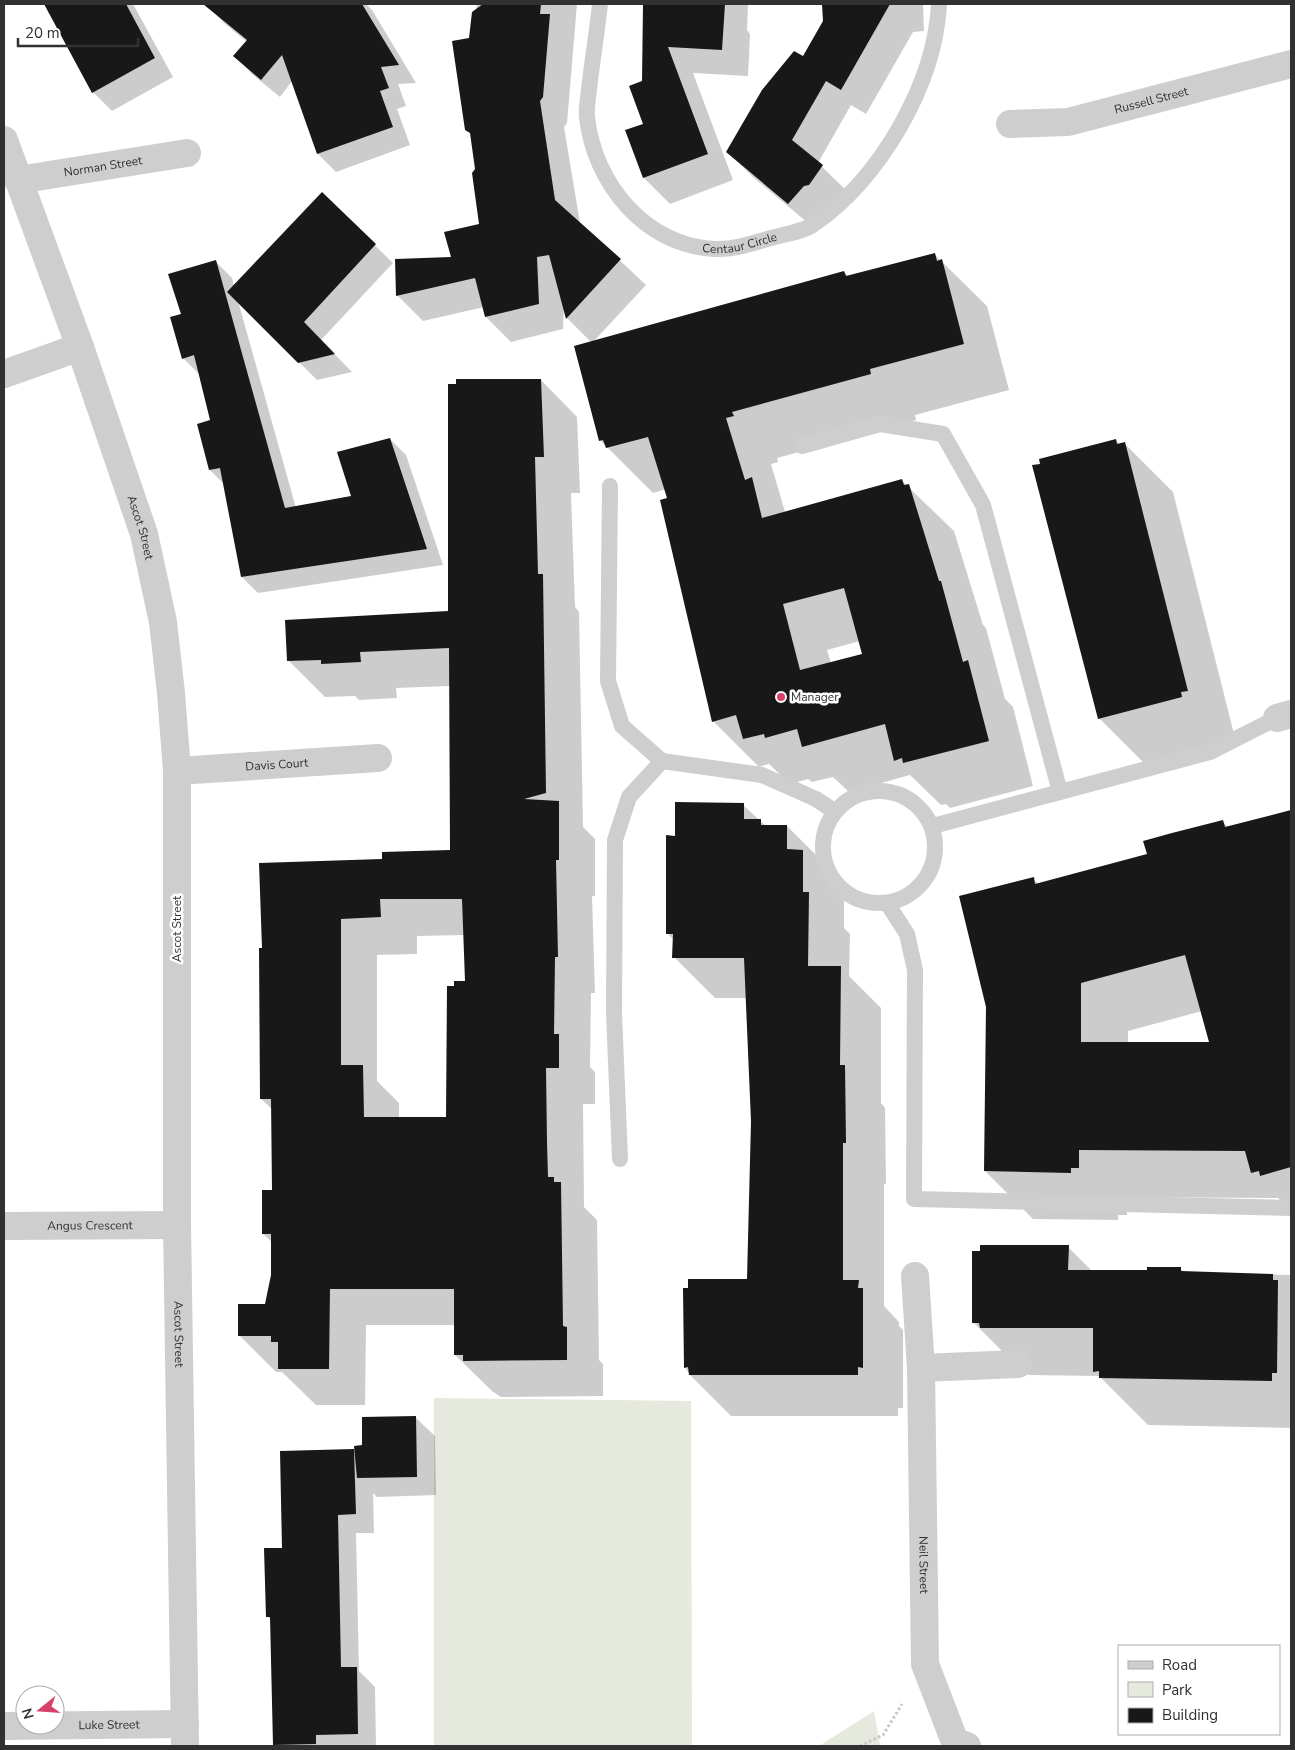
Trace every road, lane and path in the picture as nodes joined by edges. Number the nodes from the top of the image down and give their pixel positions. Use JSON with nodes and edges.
{"nodes":[{"id":1,"x":600,"y":4,"type":"edge"},
{"id":2,"x":939,"y":4,"type":"edge"},
{"id":3,"x":1291,"y":64,"type":"edge"},
{"id":4,"x":1010,"y":124,"type":"dead end"},
{"id":5,"x":4,"y":140,"type":"edge"},
{"id":6,"x":187,"y":154,"type":"dead end"},
{"id":7,"x":18,"y":180,"type":"junction"},
{"id":8,"x":80,"y":347,"type":"junction"},
{"id":9,"x":4,"y":374,"type":"edge"},
{"id":10,"x":802,"y":446,"type":"dead end"},
{"id":11,"x":610,"y":486,"type":"dead end"},
{"id":12,"x":1284,"y":716,"type":"edge"},
{"id":13,"x":378,"y":758,"type":"dead end"},
{"id":14,"x":662,"y":761,"type":"junction"},
{"id":15,"x":177,"y":770,"type":"junction"},
{"id":16,"x":1060,"y":792,"type":"junction"},
{"id":17,"x":834,"y":811,"type":"junction"},
{"id":18,"x":933,"y":826,"type":"junction"},
{"id":19,"x":887,"y":903,"type":"junction"},
{"id":20,"x":620,"y":1159,"type":"dead end"},
{"id":21,"x":1291,"y":1208,"type":"edge"},
{"id":22,"x":176,"y":1225,"type":"junction"},
{"id":23,"x":4,"y":1226,"type":"edge"},
{"id":24,"x":915,"y":1276,"type":"dead end"},
{"id":25,"x":1018,"y":1364,"type":"dead end"},
{"id":26,"x":920,"y":1368,"type":"junction"},
{"id":27,"x":925,"y":1664,"type":"junction"},
{"id":28,"x":4,"y":1726,"type":"edge"},
{"id":29,"x":185,"y":1735,"type":"edge"},
{"id":30,"x":860,"y":1746,"type":"edge"},
{"id":31,"x":967,"y":1746,"type":"edge"}],
"edges":[{"from":1,"to":2,"type":"lane","name":"Centaur Circle"},
{"from":3,"to":4,"type":"street","name":"Russell Street"},
{"from":5,"to":7,"type":"street","name":"Ascot Street"},
{"from":6,"to":7,"type":"street","name":"Norman Street"},
{"from":7,"to":8,"type":"street","name":"Ascot Street"},
{"from":8,"to":9,"type":"street"},
{"from":8,"to":15,"type":"street","name":"Ascot Street"},
{"from":10,"to":16,"type":"lane"},
{"from":11,"to":14,"type":"lane"},
{"from":12,"to":16,"type":"lane"},
{"from":13,"to":15,"type":"street","name":"Davis Court"},
{"from":14,"to":17,"type":"lane"},
{"from":14,"to":20,"type":"lane"},
{"from":15,"to":22,"type":"street","name":"Ascot Street"},
{"from":16,"to":18,"type":"lane"},
{"from":17,"to":18,"type":"lane"},
{"from":17,"to":19,"type":"lane"},
{"from":18,"to":19,"type":"lane"},
{"from":19,"to":21,"type":"lane"},
{"from":22,"to":23,"type":"street","name":"Angus Crescent"},
{"from":22,"to":29,"type":"street","name":"Ascot Street"},
{"from":24,"to":26,"type":"street","name":"Neil Street"},
{"from":25,"to":26,"type":"street"},
{"from":26,"to":27,"type":"street","name":"Neil Street"},
{"from":27,"to":30,"type":"path"},
{"from":27,"to":31,"type":"street","name":"Neil Street"},
{"from":28,"to":29,"type":"street","name":"Luke Street"}]}
